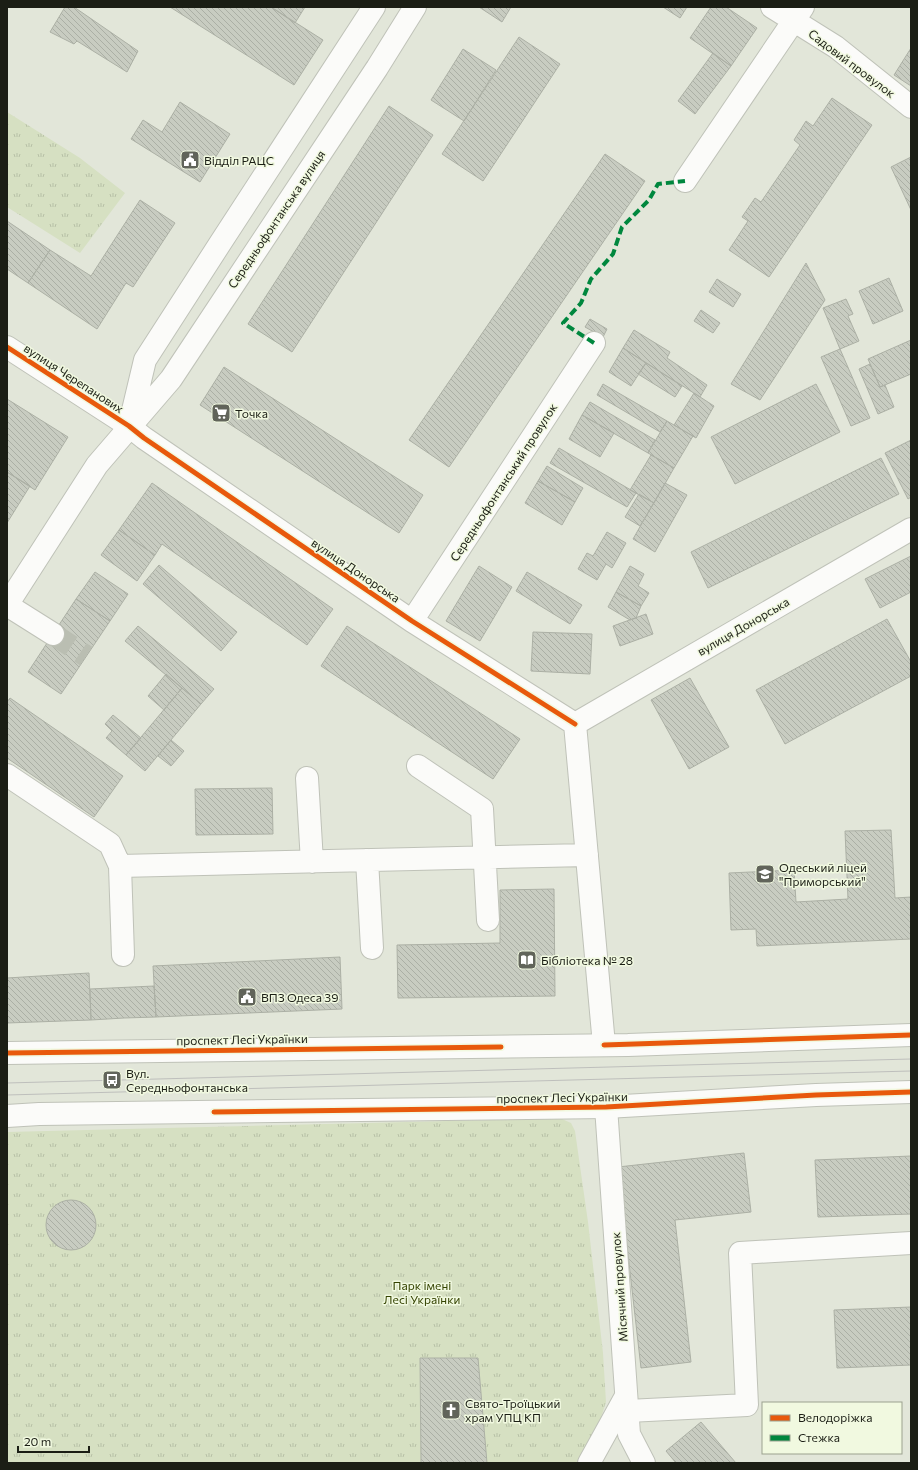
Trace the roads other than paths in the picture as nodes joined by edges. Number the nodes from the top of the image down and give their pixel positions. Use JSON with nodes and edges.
{"nodes":[{"id":1,"x":374,"y":7,"type":"edge"},
{"id":2,"x":416,"y":7,"type":"edge"},
{"id":3,"x":772,"y":7,"type":"edge"},
{"id":4,"x":799,"y":14,"type":"edge"},
{"id":5,"x":911,"y":107,"type":"edge"},
{"id":6,"x":685,"y":181,"type":"dead end"},
{"id":7,"x":594,"y":343,"type":"dead end"},
{"id":8,"x":7,"y":347,"type":"edge"},
{"id":9,"x":129,"y":426,"type":"junction"},
{"id":10,"x":911,"y":529,"type":"edge"},
{"id":11,"x":7,"y":605,"type":"edge"},
{"id":12,"x":412,"y":621,"type":"junction"},
{"id":13,"x":54,"y":634,"type":"tunnel mouth"},
{"id":14,"x":575,"y":724,"type":"junction"},
{"id":15,"x":418,"y":766,"type":"dead end"},
{"id":16,"x":7,"y":775,"type":"edge"},
{"id":17,"x":307,"y":778,"type":"dead end"},
{"id":18,"x":587,"y":855,"type":"junction"},
{"id":19,"x":485,"y":857,"type":"junction"},
{"id":20,"x":367,"y":860,"type":"junction"},
{"id":21,"x":312,"y":862,"type":"junction"},
{"id":22,"x":120,"y":866,"type":"junction"},
{"id":23,"x":488,"y":920,"type":"dead end"},
{"id":24,"x":372,"y":948,"type":"dead end"},
{"id":25,"x":123,"y":955,"type":"dead end"},
{"id":26,"x":911,"y":1035,"type":"edge"},
{"id":27,"x":604,"y":1045,"type":"junction"},
{"id":28,"x":7,"y":1053,"type":"edge"},
{"id":29,"x":911,"y":1092,"type":"edge"},
{"id":30,"x":606,"y":1107,"type":"junction"},
{"id":31,"x":7,"y":1116,"type":"edge"},
{"id":32,"x":911,"y":1243,"type":"edge"},
{"id":33,"x":627,"y":1404,"type":"junction"},
{"id":34,"x":589,"y":1463,"type":"edge"},
{"id":35,"x":644,"y":1463,"type":"edge"}],
"edges":[{"from":1,"to":9,"type":"main road","name":"Середньофонтанська вулиця"},
{"from":2,"to":9,"type":"main road","name":"Середньофонтанська вулиця"},
{"from":3,"to":4,"type":"main road","name":"Садовий провулок"},
{"from":4,"to":5,"type":"main road","name":"Садовий провулок"},
{"from":4,"to":6,"type":"main road"},
{"from":7,"to":12,"type":"main road","name":"Середньофонтанський провулок"},
{"from":8,"to":9,"type":"main road","name":"вулиця Черепанових"},
{"from":9,"to":11,"type":"main road","name":"Середньофонтанська вулиця"},
{"from":9,"to":12,"type":"main road","name":"вулиця Донорська"},
{"from":10,"to":14,"type":"main road","name":"вулиця Донорська"},
{"from":11,"to":13,"type":"main road"},
{"from":12,"to":14,"type":"main road","name":"вулиця Донорська"},
{"from":14,"to":18,"type":"main road"},
{"from":15,"to":19,"type":"main road"},
{"from":16,"to":22,"type":"main road"},
{"from":17,"to":21,"type":"main road"},
{"from":18,"to":19,"type":"main road"},
{"from":18,"to":27,"type":"main road"},
{"from":19,"to":20,"type":"main road"},
{"from":19,"to":23,"type":"main road"},
{"from":20,"to":21,"type":"main road"},
{"from":20,"to":24,"type":"main road"},
{"from":21,"to":22,"type":"main road"},
{"from":22,"to":25,"type":"main road"},
{"from":26,"to":27,"type":"main road","name":"проспект Лесі Українки"},
{"from":27,"to":28,"type":"main road","name":"проспект Лесі Українки"},
{"from":29,"to":30,"type":"main road","name":"проспект Лесі Українки"},
{"from":30,"to":31,"type":"main road","name":"проспект Лесі Українки"},
{"from":30,"to":33,"type":"main road","name":"Місячний провулок"},
{"from":32,"to":33,"type":"main road"},
{"from":33,"to":34,"type":"main road"},
{"from":33,"to":35,"type":"main road","name":"Місячний провулок"}]}
